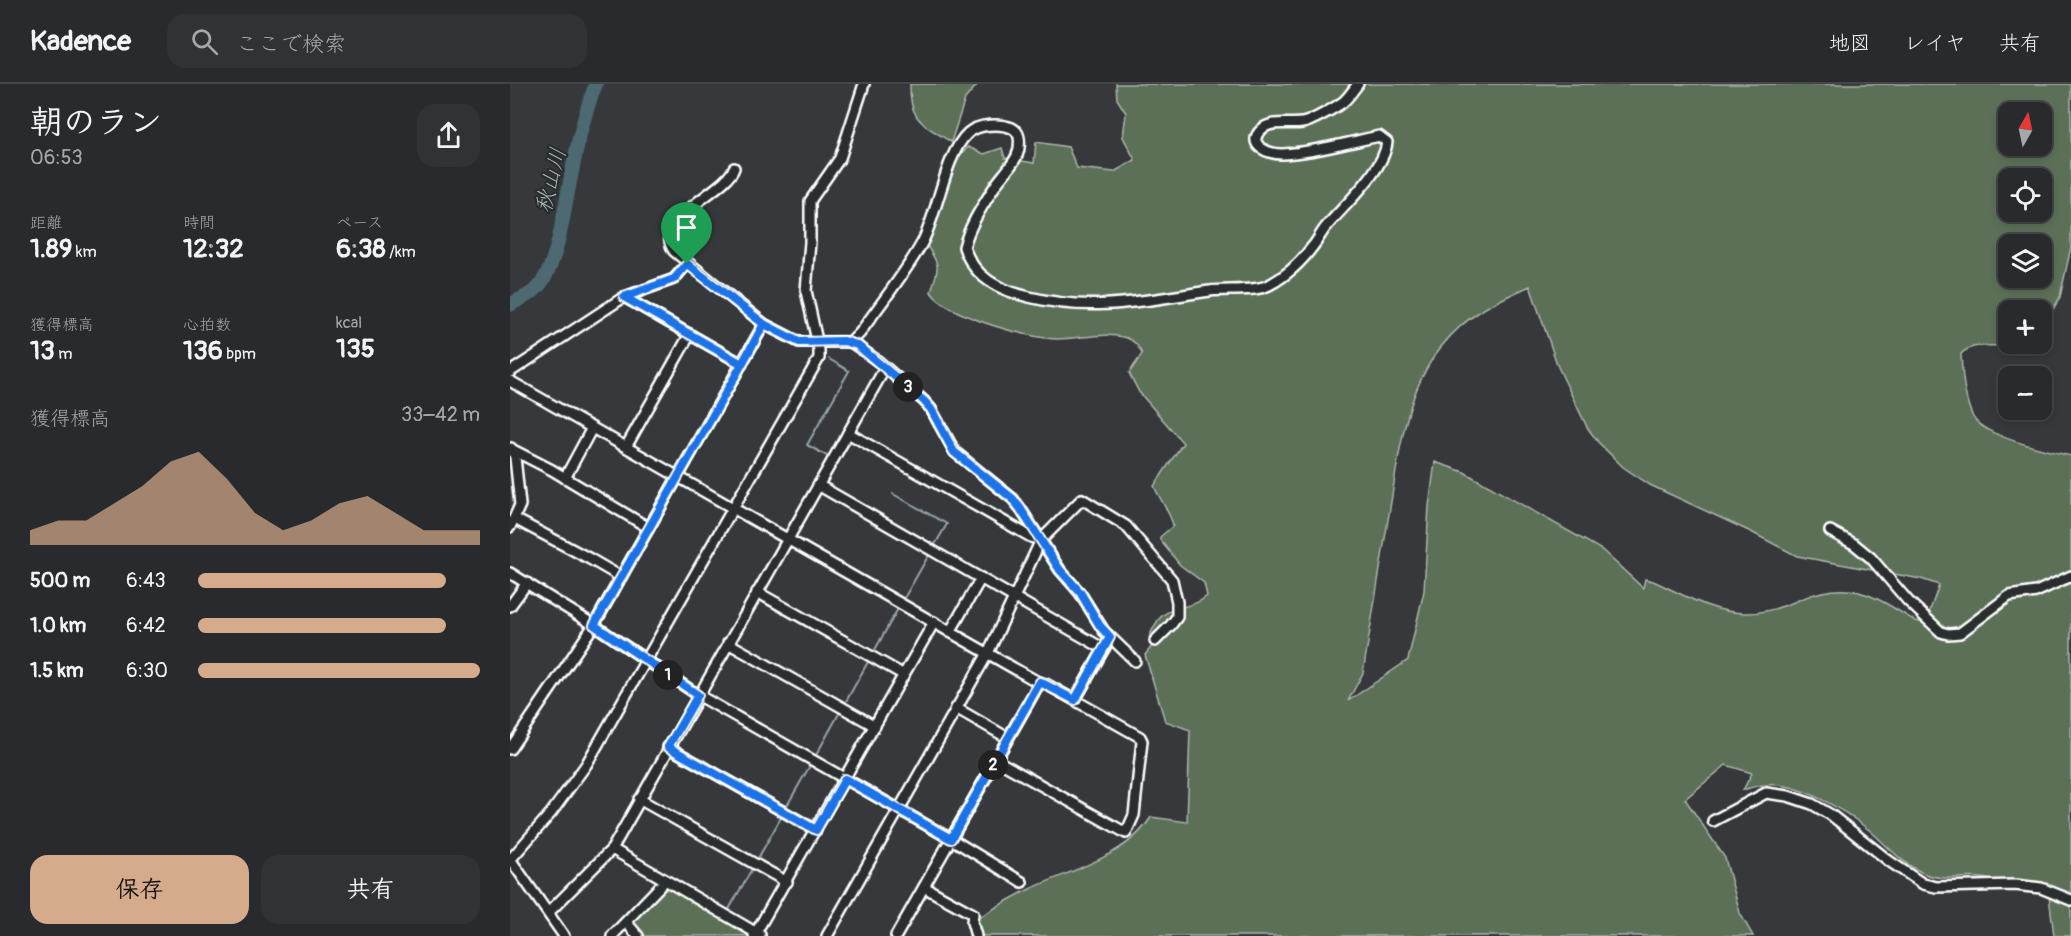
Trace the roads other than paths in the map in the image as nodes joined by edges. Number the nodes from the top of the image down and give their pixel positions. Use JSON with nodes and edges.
{"nodes":[{"id":1,"x":864,"y":84,"type":"edge"},
{"id":2,"x":1358,"y":84,"type":"edge"},
{"id":3,"x":734,"y":168,"type":"dead end"},
{"id":4,"x":687,"y":264,"type":"junction"},
{"id":5,"x":624,"y":297,"type":"junction"},
{"id":6,"x":764,"y":324,"type":"junction"},
{"id":7,"x":690,"y":334,"type":"junction"},
{"id":8,"x":851,"y":342,"type":"junction"},
{"id":9,"x":818,"y":343,"type":"junction"},
{"id":10,"x":742,"y":364,"type":"junction"},
{"id":11,"x":885,"y":368,"type":"junction"},
{"id":12,"x":510,"y":372,"type":"edge"},
{"id":13,"x":510,"y":381,"type":"edge"},
{"id":14,"x":592,"y":428,"type":"junction"},
{"id":15,"x":848,"y":433,"type":"junction"},
{"id":16,"x":626,"y":447,"type":"junction"},
{"id":17,"x":511,"y":448,"type":"edge"},
{"id":18,"x":678,"y":476,"type":"junction"},
{"id":19,"x":565,"y":478,"type":"junction"},
{"id":20,"x":818,"y":485,"type":"junction"},
{"id":21,"x":734,"y":507,"type":"junction"},
{"id":22,"x":513,"y":523,"type":"edge"},
{"id":23,"x":649,"y":528,"type":"junction"},
{"id":24,"x":1830,"y":531,"type":"dead end"},
{"id":25,"x":788,"y":539,"type":"junction"},
{"id":26,"x":1041,"y":540,"type":"junction"},
{"id":27,"x":510,"y":573,"type":"edge"},
{"id":28,"x":2071,"y":576,"type":"edge"},
{"id":29,"x":621,"y":577,"type":"junction"},
{"id":30,"x":981,"y":578,"type":"junction"},
{"id":31,"x":527,"y":583,"type":"junction"},
{"id":32,"x":757,"y":592,"type":"junction"},
{"id":33,"x":1014,"y":597,"type":"junction"},
{"id":34,"x":510,"y":606,"type":"edge"},
{"id":35,"x":934,"y":622,"type":"junction"},
{"id":36,"x":594,"y":625,"type":"junction"},
{"id":37,"x":950,"y":632,"type":"junction"},
{"id":38,"x":1110,"y":637,"type":"junction"},
{"id":39,"x":1155,"y":641,"type":"dead end"},
{"id":40,"x":728,"y":643,"type":"junction"},
{"id":41,"x":1104,"y":648,"type":"junction"},
{"id":42,"x":988,"y":653,"type":"junction"},
{"id":43,"x":647,"y":661,"type":"junction"},
{"id":44,"x":1135,"y":661,"type":"dead end"},
{"id":45,"x":904,"y":675,"type":"junction"},
{"id":46,"x":1039,"y":682,"type":"junction"},
{"id":47,"x":698,"y":695,"type":"junction"},
{"id":48,"x":1075,"y":700,"type":"junction"},
{"id":49,"x":956,"y":708,"type":"junction"},
{"id":50,"x":875,"y":726,"type":"junction"},
{"id":51,"x":1008,"y":738,"type":"junction"},
{"id":52,"x":668,"y":747,"type":"junction"},
{"id":53,"x":510,"y":749,"type":"edge"},
{"id":54,"x":996,"y":760,"type":"junction"},
{"id":55,"x":845,"y":779,"type":"junction"},
{"id":56,"x":639,"y":799,"type":"junction"},
{"id":57,"x":899,"y":809,"type":"junction"},
{"id":58,"x":1713,"y":821,"type":"dead end"},
{"id":59,"x":816,"y":830,"type":"junction"},
{"id":60,"x":951,"y":839,"type":"junction"},
{"id":61,"x":612,"y":849,"type":"junction"},
{"id":62,"x":510,"y":860,"type":"edge"},
{"id":63,"x":665,"y":881,"type":"junction"},
{"id":64,"x":787,"y":882,"type":"junction"},
{"id":65,"x":1022,"y":882,"type":"dead end"},
{"id":66,"x":924,"y":887,"type":"junction"},
{"id":67,"x":2071,"y":900,"type":"edge"},
{"id":68,"x":549,"y":912,"type":"junction"},
{"id":69,"x":626,"y":922,"type":"junction"},
{"id":70,"x":758,"y":935,"type":"edge"},
{"id":71,"x":830,"y":935,"type":"edge"},
{"id":72,"x":564,"y":936,"type":"edge"},
{"id":73,"x":612,"y":936,"type":"edge"},
{"id":74,"x":638,"y":936,"type":"edge"},
{"id":75,"x":896,"y":936,"type":"edge"},
{"id":76,"x":976,"y":936,"type":"edge"}],
"edges":[{"from":1,"to":9,"type":"street"},
{"from":2,"to":8,"type":"street"},
{"from":3,"to":4,"type":"street"},
{"from":4,"to":5,"type":"street"},
{"from":4,"to":6,"type":"street"},
{"from":5,"to":7,"type":"street"},
{"from":5,"to":12,"type":"street"},
{"from":6,"to":9,"type":"street"},
{"from":6,"to":10,"type":"street"},
{"from":7,"to":10,"type":"street"},
{"from":7,"to":16,"type":"street"},
{"from":8,"to":9,"type":"street"},
{"from":8,"to":11,"type":"street"},
{"from":9,"to":21,"type":"street"},
{"from":10,"to":18,"type":"street"},
{"from":11,"to":15,"type":"street"},
{"from":11,"to":26,"type":"street"},
{"from":13,"to":14,"type":"street"},
{"from":14,"to":16,"type":"street"},
{"from":14,"to":19,"type":"street"},
{"from":15,"to":20,"type":"street"},
{"from":15,"to":26,"type":"street"},
{"from":16,"to":18,"type":"street"},
{"from":17,"to":19,"type":"street"},
{"from":17,"to":22,"type":"street"},
{"from":18,"to":21,"type":"street"},
{"from":18,"to":23,"type":"street"},
{"from":19,"to":23,"type":"street"},
{"from":20,"to":25,"type":"street"},
{"from":20,"to":30,"type":"street"},
{"from":21,"to":25,"type":"street"},
{"from":21,"to":43,"type":"street"},
{"from":22,"to":29,"type":"street"},
{"from":23,"to":29,"type":"street"},
{"from":24,"to":28,"type":"street"},
{"from":25,"to":32,"type":"street"},
{"from":25,"to":35,"type":"street"},
{"from":26,"to":33,"type":"street"},
{"from":26,"to":38,"type":"street"},
{"from":26,"to":39,"type":"street"},
{"from":27,"to":31,"type":"street"},
{"from":29,"to":36,"type":"street"},
{"from":30,"to":33,"type":"street"},
{"from":30,"to":37,"type":"street"},
{"from":31,"to":34,"type":"street"},
{"from":31,"to":36,"type":"street"},
{"from":32,"to":40,"type":"street"},
{"from":32,"to":45,"type":"street"},
{"from":33,"to":41,"type":"street"},
{"from":33,"to":42,"type":"street"},
{"from":35,"to":37,"type":"street"},
{"from":35,"to":45,"type":"street"},
{"from":36,"to":43,"type":"street"},
{"from":36,"to":53,"type":"street"},
{"from":37,"to":42,"type":"street"},
{"from":38,"to":41,"type":"street"},
{"from":38,"to":44,"type":"street"},
{"from":40,"to":47,"type":"street"},
{"from":40,"to":50,"type":"street"},
{"from":41,"to":48,"type":"street"},
{"from":42,"to":46,"type":"street"},
{"from":42,"to":49,"type":"street"},
{"from":43,"to":47,"type":"street"},
{"from":43,"to":62,"type":"street"},
{"from":45,"to":50,"type":"street"},
{"from":46,"to":48,"type":"street"},
{"from":46,"to":51,"type":"street"},
{"from":47,"to":52,"type":"street"},
{"from":47,"to":55,"type":"street"},
{"from":48,"to":54,"type":"street"},
{"from":49,"to":51,"type":"street"},
{"from":49,"to":57,"type":"street"},
{"from":50,"to":55,"type":"street"},
{"from":51,"to":54,"type":"street"},
{"from":52,"to":56,"type":"street"},
{"from":52,"to":59,"type":"street"},
{"from":54,"to":60,"type":"street"},
{"from":55,"to":57,"type":"street"},
{"from":55,"to":59,"type":"street"},
{"from":56,"to":61,"type":"street"},
{"from":56,"to":64,"type":"street"},
{"from":57,"to":60,"type":"street"},
{"from":57,"to":71,"type":"street"},
{"from":58,"to":67,"type":"street"},
{"from":59,"to":64,"type":"street"},
{"from":60,"to":65,"type":"street"},
{"from":60,"to":66,"type":"street"},
{"from":61,"to":63,"type":"street"},
{"from":61,"to":68,"type":"street"},
{"from":62,"to":68,"type":"street"},
{"from":63,"to":69,"type":"street"},
{"from":63,"to":70,"type":"street"},
{"from":64,"to":70,"type":"street"},
{"from":66,"to":75,"type":"street"},
{"from":66,"to":76,"type":"street"},
{"from":68,"to":72,"type":"street"},
{"from":69,"to":73,"type":"street"},
{"from":69,"to":74,"type":"street"}]}
